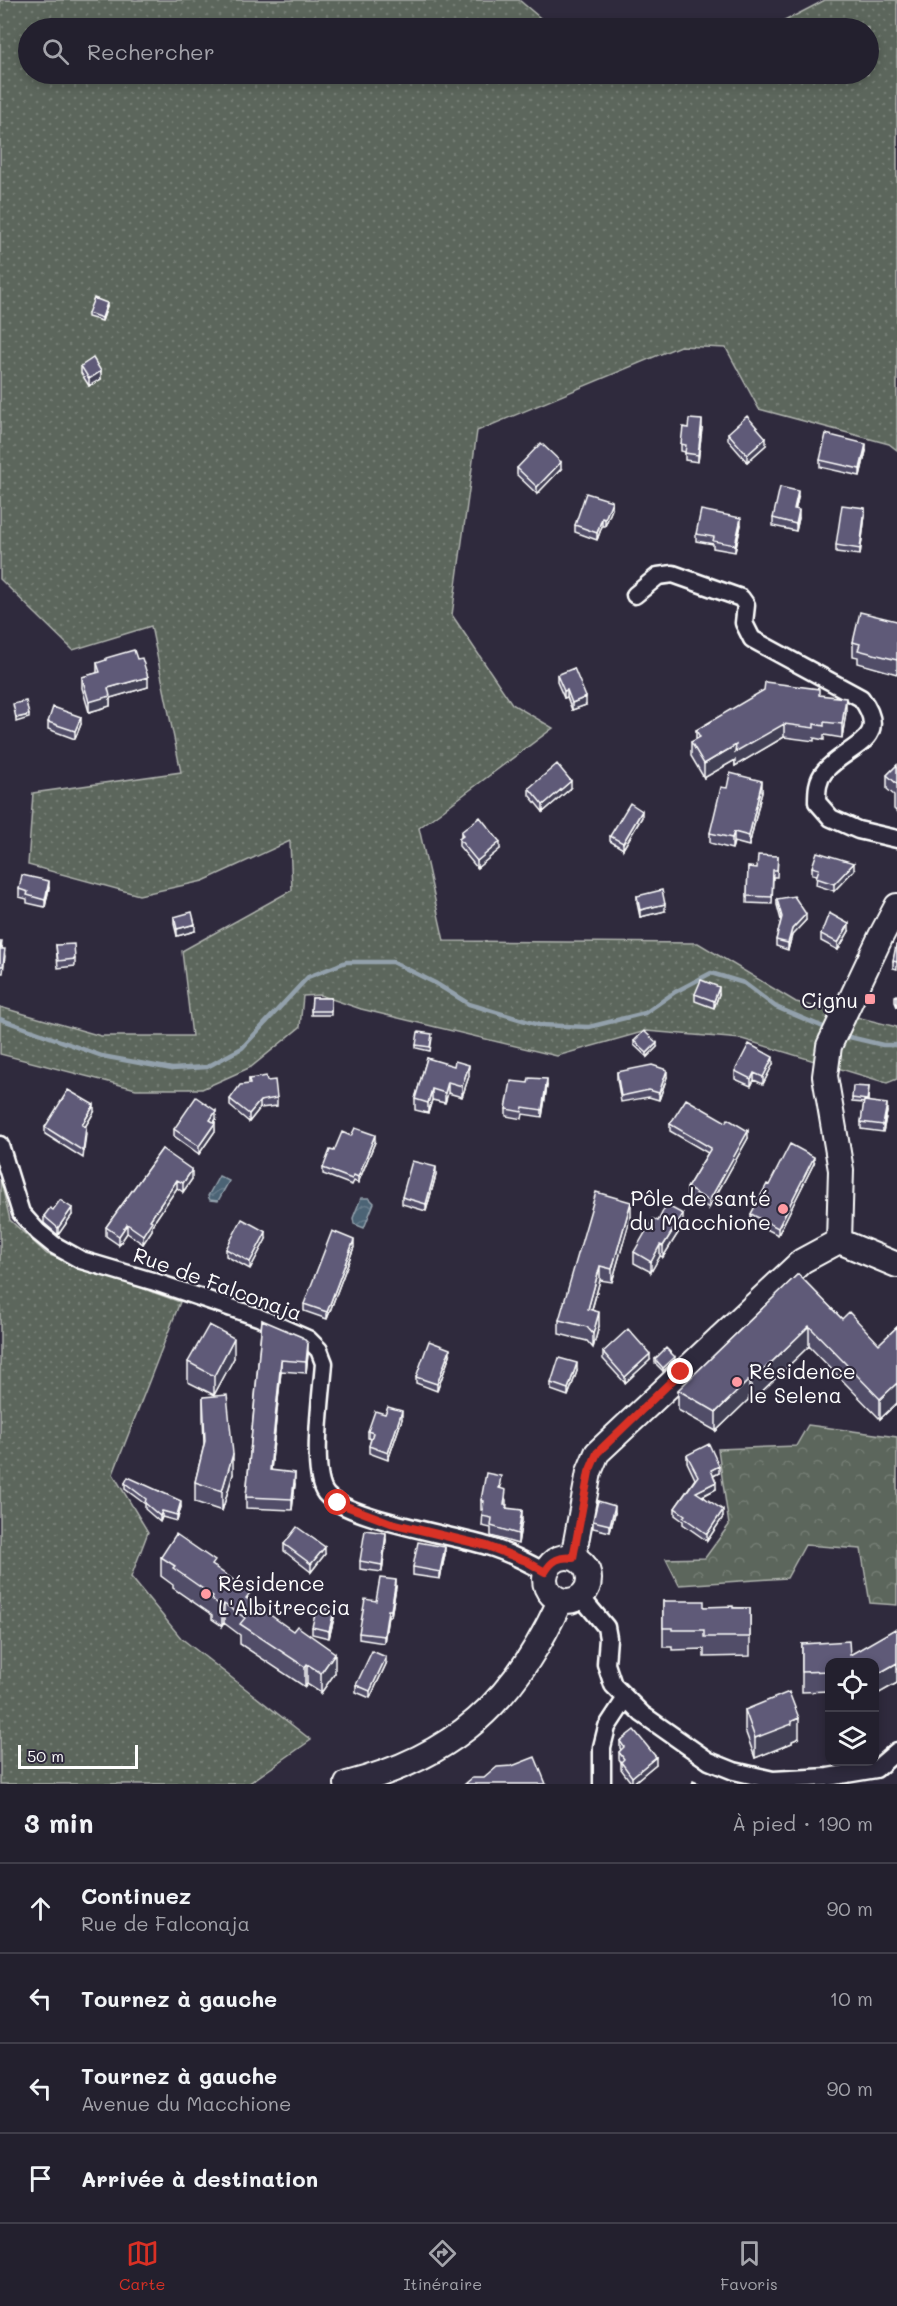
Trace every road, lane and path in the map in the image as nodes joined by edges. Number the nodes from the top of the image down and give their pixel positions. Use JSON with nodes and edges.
{"nodes":[{"id":1,"x":635,"y":595,"type":"dead end"},
{"id":2,"x":897,"y":839,"type":"edge"},
{"id":3,"x":897,"y":906,"type":"edge"},
{"id":4,"x":0,"y":1145,"type":"edge"},
{"id":5,"x":839,"y":1241,"type":"junction"},
{"id":6,"x":897,"y":1265,"type":"edge"},
{"id":7,"x":573,"y":1558,"type":"junction"},
{"id":8,"x":545,"y":1572,"type":"junction"},
{"id":9,"x":570,"y":1599,"type":"junction"},
{"id":10,"x":626,"y":1698,"type":"junction"},
{"id":11,"x":897,"y":1751,"type":"edge"},
{"id":12,"x":735,"y":1777,"type":"edge"},
{"id":13,"x":347,"y":1784,"type":"edge"},
{"id":14,"x":602,"y":1784,"type":"edge"}],
"edges":[{"from":1,"to":2,"type":"street"},
{"from":3,"to":5,"type":"main road"},
{"from":4,"to":8,"type":"street","name":"Rue de Falconaja"},
{"from":5,"to":6,"type":"main road"},
{"from":5,"to":7,"type":"main road"},
{"from":7,"to":8,"type":"main road"},
{"from":7,"to":9,"type":"main road"},
{"from":8,"to":9,"type":"main road"},
{"from":9,"to":10,"type":"street"},
{"from":9,"to":13,"type":"main road"},
{"from":10,"to":12,"type":"street"},
{"from":10,"to":14,"type":"street"},
{"from":11,"to":12,"type":"street"}]}
